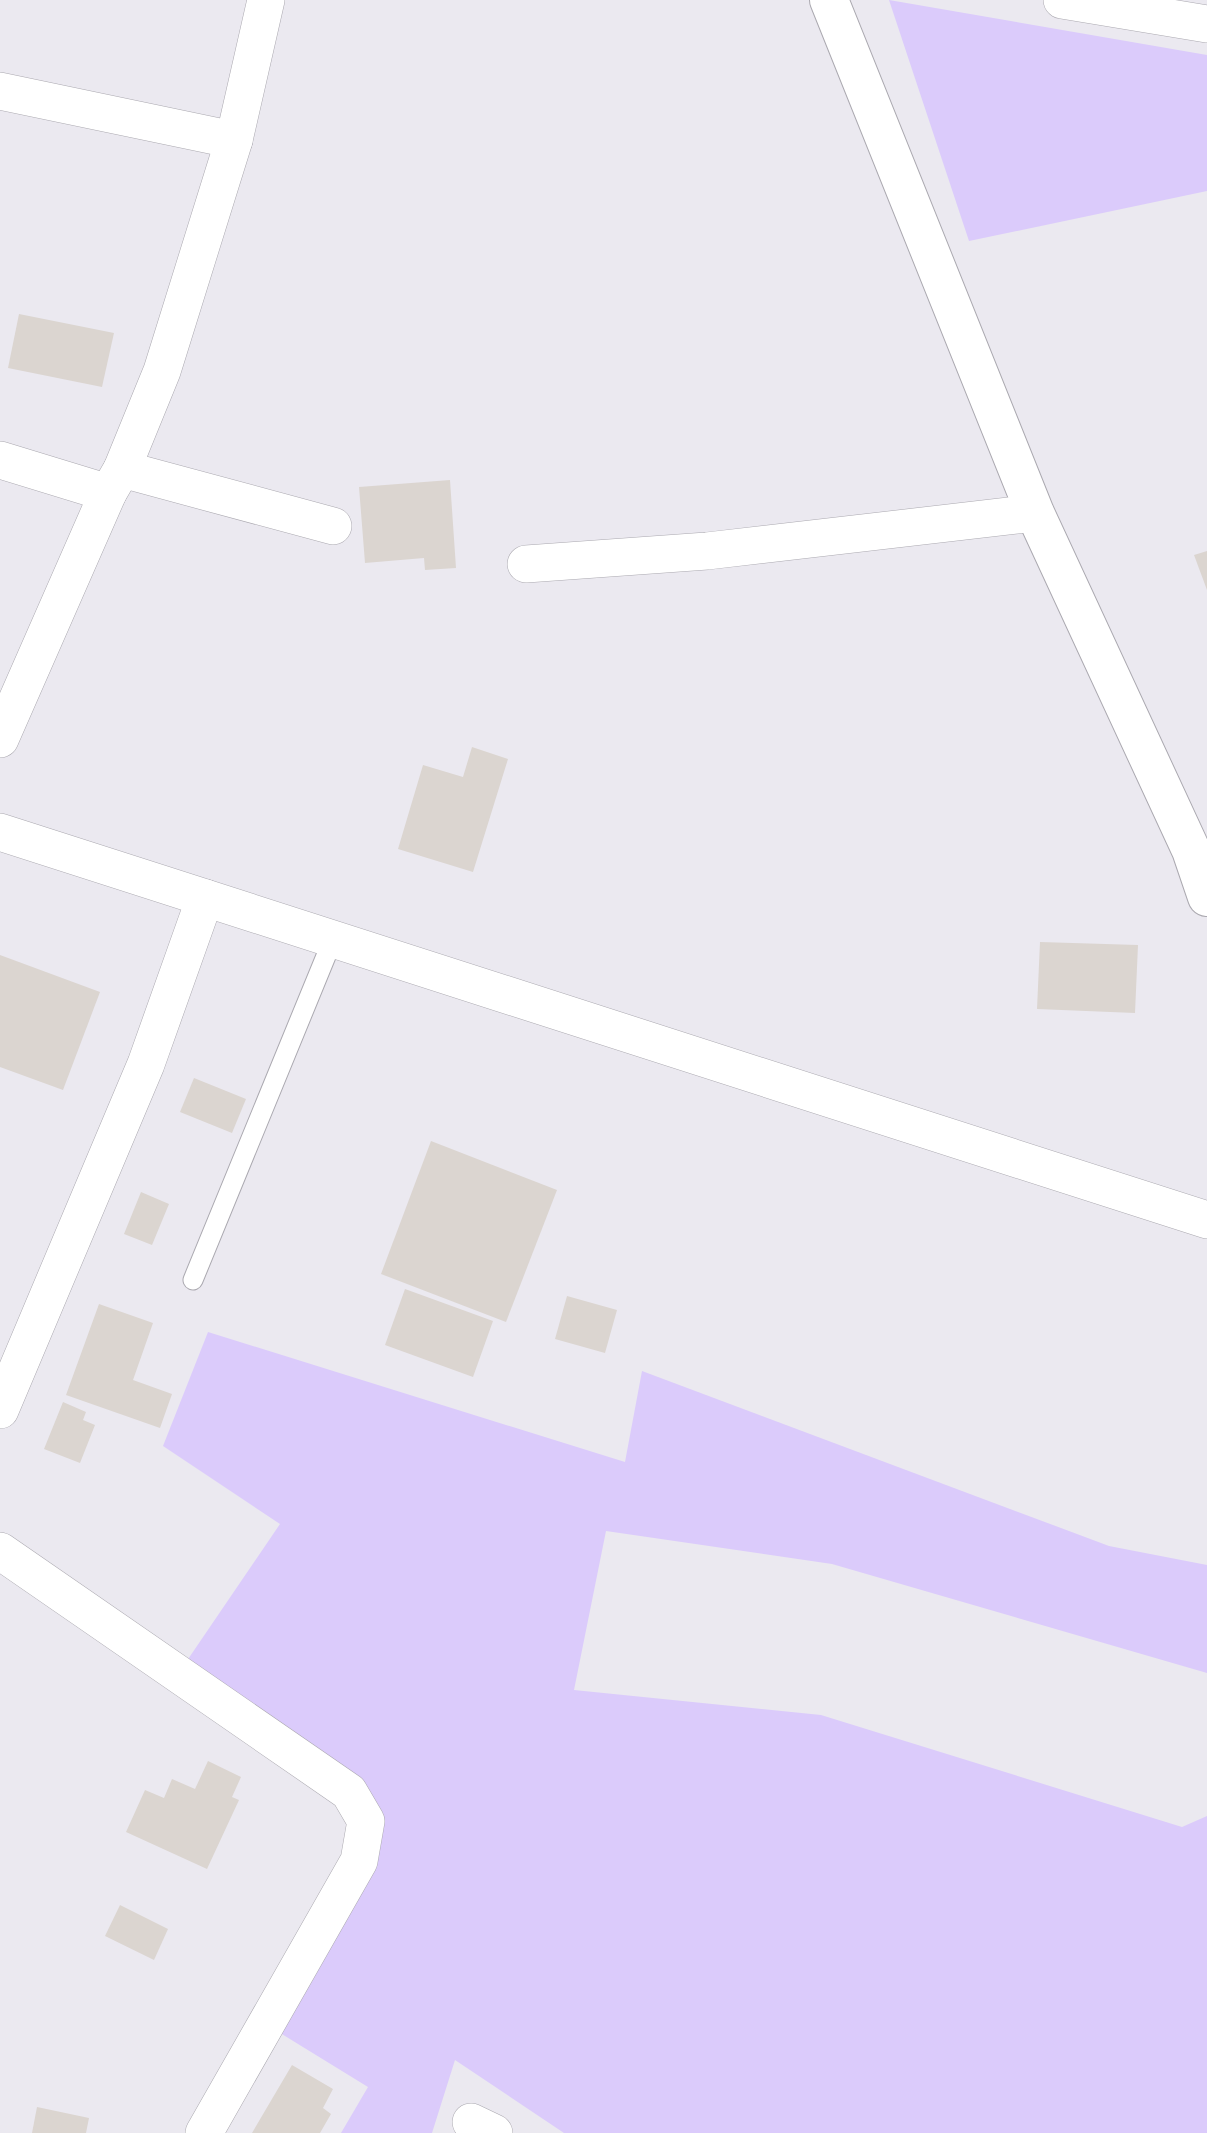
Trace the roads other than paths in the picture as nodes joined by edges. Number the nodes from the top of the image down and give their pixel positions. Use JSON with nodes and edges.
{"nodes":[{"id":1,"x":266,"y":0,"type":"edge"},
{"id":2,"x":829,"y":0,"type":"edge"},
{"id":3,"x":1062,"y":0,"type":"edge"},
{"id":4,"x":1207,"y":24,"type":"edge"},
{"id":5,"x":0,"y":91,"type":"edge"},
{"id":6,"x":234,"y":140,"type":"junction"},
{"id":7,"x":0,"y":460,"type":"edge"},
{"id":8,"x":115,"y":481,"type":"junction"},
{"id":9,"x":1035,"y":513,"type":"junction"},
{"id":10,"x":333,"y":526,"type":"dead end"},
{"id":11,"x":526,"y":564,"type":"dead end"},
{"id":12,"x":0,"y":739,"type":"edge"},
{"id":13,"x":0,"y":832,"type":"edge"},
{"id":14,"x":1207,"y":897,"type":"edge"},
{"id":15,"x":205,"y":898,"type":"junction"},
{"id":16,"x":333,"y":939,"type":"junction"},
{"id":17,"x":1207,"y":1220,"type":"edge"},
{"id":18,"x":193,"y":1280,"type":"dead end"},
{"id":19,"x":0,"y":1410,"type":"edge"},
{"id":20,"x":0,"y":1551,"type":"edge"},
{"id":21,"x":204,"y":2133,"type":"edge"}],
"edges":[{"from":1,"to":6,"type":"street"},
{"from":2,"to":9,"type":"street"},
{"from":3,"to":4,"type":"street"},
{"from":5,"to":6,"type":"street"},
{"from":6,"to":8,"type":"street"},
{"from":7,"to":8,"type":"street"},
{"from":8,"to":10,"type":"street"},
{"from":8,"to":12,"type":"street"},
{"from":9,"to":11,"type":"street"},
{"from":9,"to":14,"type":"street"},
{"from":13,"to":15,"type":"street"},
{"from":15,"to":16,"type":"street"},
{"from":15,"to":19,"type":"street"},
{"from":16,"to":17,"type":"street"},
{"from":16,"to":18,"type":"lane"},
{"from":20,"to":21,"type":"street"}]}
